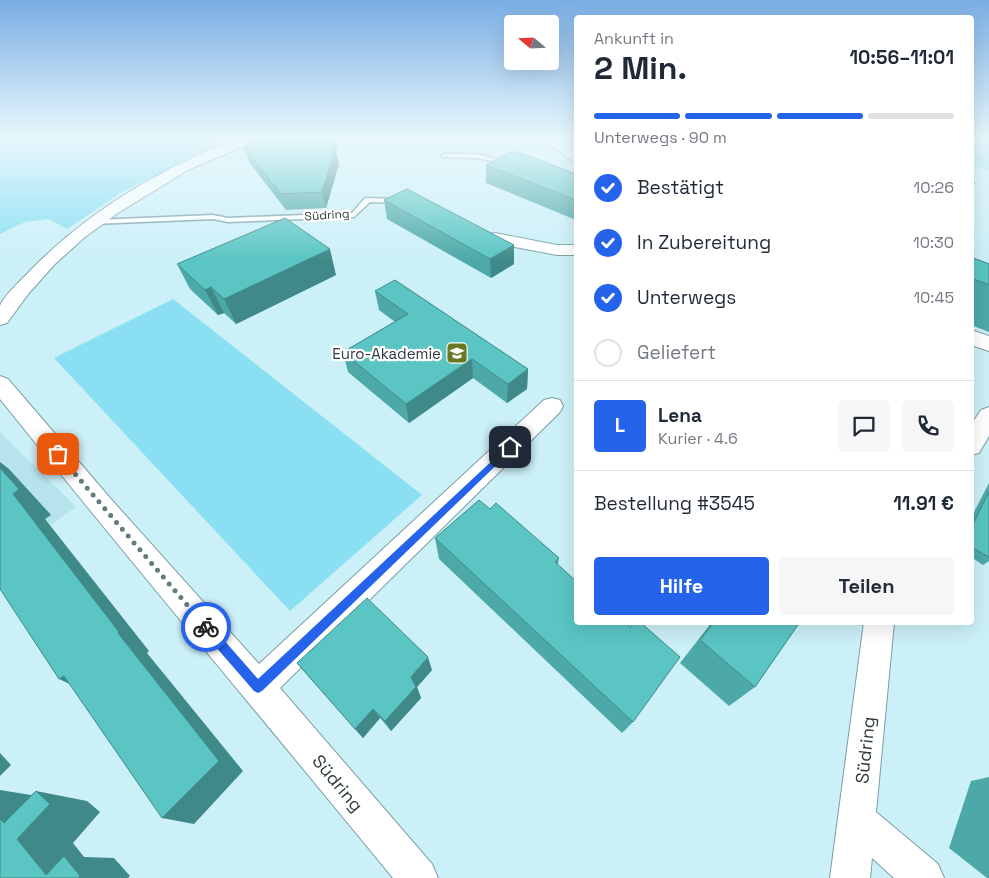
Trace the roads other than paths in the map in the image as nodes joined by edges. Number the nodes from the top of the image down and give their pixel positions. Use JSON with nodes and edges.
{"nodes":[{"id":1,"x":166,"y":178,"type":"edge"},
{"id":2,"x":410,"y":201,"type":"edge"},
{"id":3,"x":94,"y":222,"type":"junction"},
{"id":4,"x":491,"y":237,"type":"edge"},
{"id":5,"x":574,"y":250,"type":"edge"},
{"id":6,"x":0,"y":319,"type":"edge"},
{"id":7,"x":974,"y":338,"type":"edge"},
{"id":8,"x":989,"y":344,"type":"edge"},
{"id":9,"x":0,"y":384,"type":"edge"},
{"id":10,"x":552,"y":406,"type":"dead end"},
{"id":11,"x":989,"y":416,"type":"edge"},
{"id":12,"x":974,"y":441,"type":"edge"},
{"id":13,"x":879,"y":625,"type":"edge"},
{"id":14,"x":258,"y":687,"type":"junction"},
{"id":15,"x":857,"y":820,"type":"junction"},
{"id":16,"x":418,"y":878,"type":"edge"},
{"id":17,"x":850,"y":878,"type":"edge"},
{"id":18,"x":924,"y":878,"type":"edge"}],
"edges":[{"from":1,"to":3,"type":"street"},
{"from":2,"to":3,"type":"lane","name":"Südring"},
{"from":3,"to":6,"type":"street"},
{"from":4,"to":5,"type":"street"},
{"from":7,"to":8,"type":"street"},
{"from":9,"to":14,"type":"street","name":"Südring"},
{"from":10,"to":14,"type":"street"},
{"from":11,"to":12,"type":"street"},
{"from":13,"to":15,"type":"street","name":"Südring"},
{"from":14,"to":16,"type":"street","name":"Südring"},
{"from":15,"to":17,"type":"street","name":"Südring"},
{"from":15,"to":18,"type":"street"}]}
